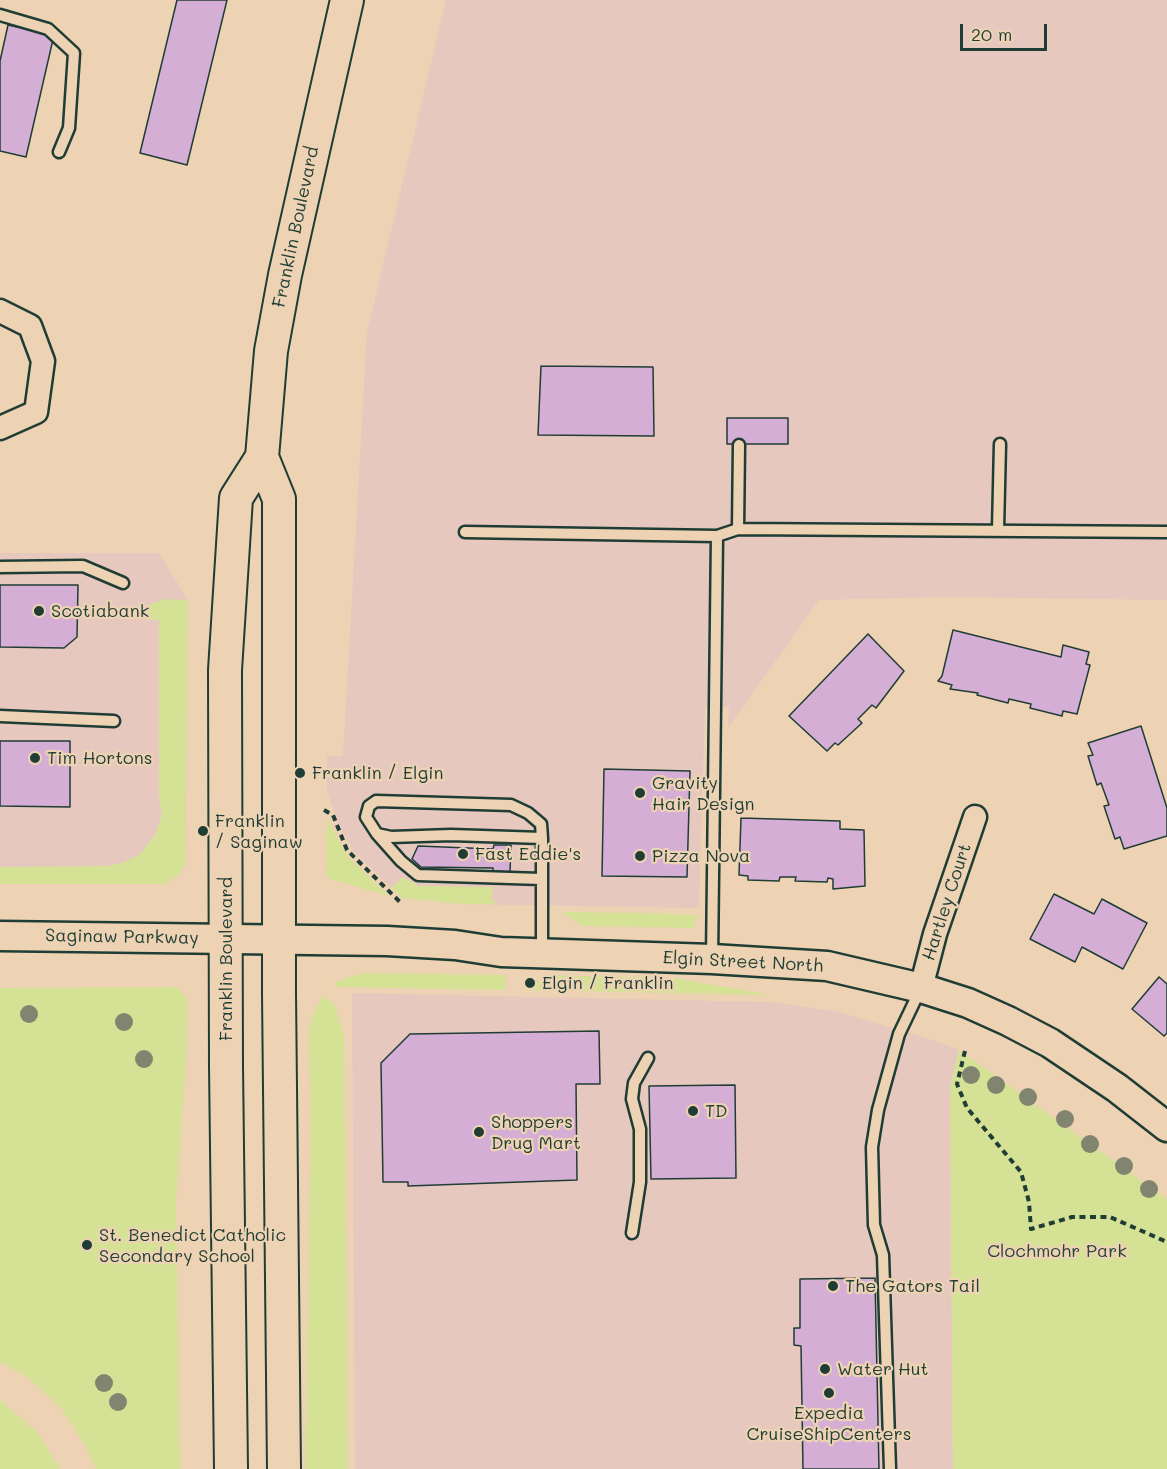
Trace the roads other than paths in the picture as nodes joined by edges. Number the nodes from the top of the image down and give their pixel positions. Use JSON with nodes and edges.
{"nodes":[{"id":1,"x":347,"y":0,"type":"edge"},
{"id":2,"x":0,"y":15,"type":"edge"},
{"id":3,"x":59,"y":152,"type":"dead end"},
{"id":4,"x":0,"y":311,"type":"edge"},
{"id":5,"x":0,"y":428,"type":"edge"},
{"id":6,"x":1000,"y":444,"type":"dead end"},
{"id":7,"x":739,"y":445,"type":"dead end"},
{"id":8,"x":262,"y":457,"type":"junction"},
{"id":9,"x":738,"y":529,"type":"junction"},
{"id":10,"x":998,"y":530,"type":"junction"},
{"id":11,"x":465,"y":532,"type":"dead end"},
{"id":12,"x":1167,"y":532,"type":"edge"},
{"id":13,"x":717,"y":536,"type":"junction"},
{"id":14,"x":0,"y":567,"type":"edge"},
{"id":15,"x":123,"y":583,"type":"dead end"},
{"id":16,"x":0,"y":716,"type":"edge"},
{"id":17,"x":114,"y":721,"type":"dead end"},
{"id":18,"x":975,"y":817,"type":"dead end"},
{"id":19,"x":377,"y":834,"type":"junction"},
{"id":20,"x":542,"y":838,"type":"junction"},
{"id":21,"x":541,"y":879,"type":"junction"},
{"id":22,"x":0,"y":936,"type":"edge"},
{"id":23,"x":226,"y":938,"type":"junction"},
{"id":24,"x":279,"y":940,"type":"junction"},
{"id":25,"x":542,"y":954,"type":"junction"},
{"id":26,"x":712,"y":959,"type":"junction"},
{"id":27,"x":921,"y":988,"type":"junction"},
{"id":28,"x":648,"y":1058,"type":"dead end"},
{"id":29,"x":1167,"y":1127,"type":"edge"},
{"id":30,"x":633,"y":1233,"type":"dead end"},
{"id":31,"x":231,"y":1469,"type":"edge"},
{"id":32,"x":284,"y":1469,"type":"edge"},
{"id":33,"x":890,"y":1469,"type":"edge"}],
"edges":[{"from":1,"to":8,"type":"main road","name":"Franklin Boulevard"},
{"from":2,"to":3,"type":"lane"},
{"from":4,"to":5,"type":"street"},
{"from":6,"to":10,"type":"lane"},
{"from":7,"to":9,"type":"lane"},
{"from":8,"to":23,"type":"main road","name":"Franklin Boulevard"},
{"from":8,"to":24,"type":"main road","name":"Franklin Boulevard"},
{"from":9,"to":10,"type":"lane"},
{"from":9,"to":13,"type":"lane"},
{"from":10,"to":12,"type":"lane"},
{"from":11,"to":13,"type":"lane"},
{"from":13,"to":26,"type":"lane"},
{"from":14,"to":15,"type":"lane"},
{"from":16,"to":17,"type":"lane"},
{"from":18,"to":27,"type":"street","name":"Hartley Court"},
{"from":19,"to":20,"type":"lane"},
{"from":19,"to":20,"type":"lane"},
{"from":19,"to":21,"type":"lane"},
{"from":20,"to":21,"type":"lane"},
{"from":21,"to":25,"type":"lane"},
{"from":22,"to":23,"type":"street","name":"Saginaw Parkway"},
{"from":23,"to":24,"type":"street","name":"Saginaw Parkway"},
{"from":23,"to":31,"type":"main road","name":"Franklin Boulevard"},
{"from":24,"to":25,"type":"street","name":"Elgin Street North"},
{"from":24,"to":32,"type":"main road","name":"Franklin Boulevard"},
{"from":25,"to":26,"type":"street","name":"Elgin Street North"},
{"from":26,"to":27,"type":"street","name":"Elgin Street North"},
{"from":27,"to":29,"type":"street","name":"Elgin Street North"},
{"from":27,"to":33,"type":"lane"},
{"from":28,"to":30,"type":"lane"}]}
